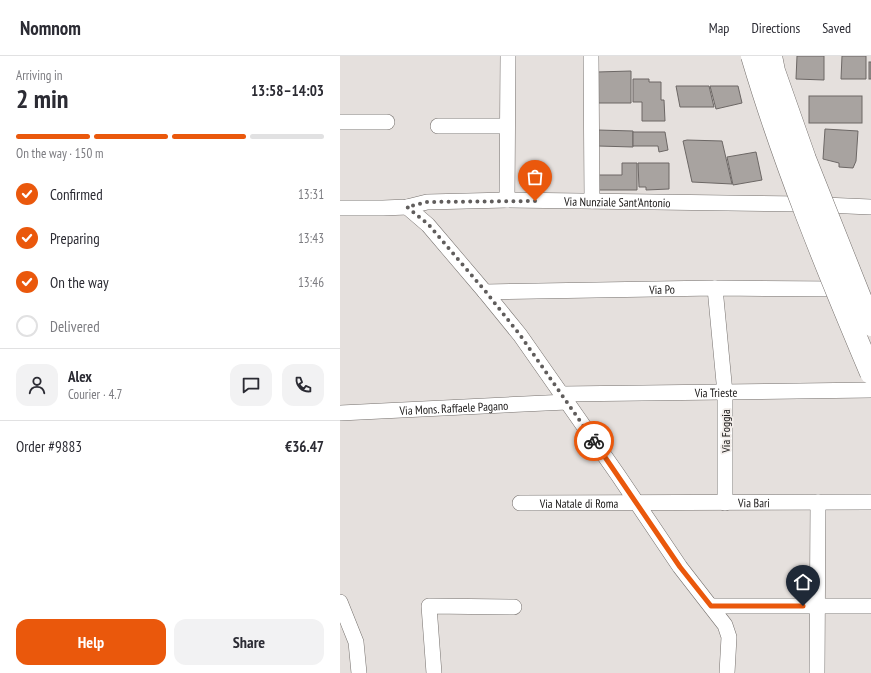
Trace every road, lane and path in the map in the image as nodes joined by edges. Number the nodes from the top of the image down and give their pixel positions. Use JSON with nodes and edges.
{"nodes":[{"id":1,"x":508,"y":56,"type":"edge"},
{"id":2,"x":591,"y":56,"type":"edge"},
{"id":3,"x":744,"y":56,"type":"edge"},
{"id":4,"x":752,"y":56,"type":"edge"},
{"id":5,"x":771,"y":56,"type":"edge"},
{"id":6,"x":340,"y":122,"type":"edge"},
{"id":7,"x":387,"y":122,"type":"dead end"},
{"id":8,"x":438,"y":126,"type":"dead end"},
{"id":9,"x":507,"y":126,"type":"junction"},
{"id":10,"x":507,"y":200,"type":"junction"},
{"id":11,"x":592,"y":201,"type":"junction"},
{"id":12,"x":801,"y":204,"type":"junction"},
{"id":13,"x":407,"y":207,"type":"junction"},
{"id":14,"x":871,"y":207,"type":"edge"},
{"id":15,"x":340,"y":208,"type":"edge"},
{"id":16,"x":715,"y":288,"type":"junction"},
{"id":17,"x":838,"y":289,"type":"junction"},
{"id":18,"x":486,"y":292,"type":"junction"},
{"id":19,"x":871,"y":325,"type":"edge"},
{"id":20,"x":871,"y":363,"type":"edge"},
{"id":21,"x":871,"y":373,"type":"edge"},
{"id":22,"x":871,"y":390,"type":"edge"},
{"id":23,"x":725,"y":392,"type":"junction"},
{"id":24,"x":564,"y":398,"type":"junction"},
{"id":25,"x":340,"y":413,"type":"edge"},
{"id":26,"x":818,"y":502,"type":"junction"},
{"id":27,"x":871,"y":502,"type":"edge"},
{"id":28,"x":520,"y":503,"type":"dead end"},
{"id":29,"x":637,"y":503,"type":"junction"},
{"id":30,"x":725,"y":503,"type":"junction"},
{"id":31,"x":340,"y":602,"type":"edge"},
{"id":32,"x":711,"y":606,"type":"junction"},
{"id":33,"x":818,"y":606,"type":"junction"},
{"id":34,"x":871,"y":606,"type":"edge"},
{"id":35,"x":514,"y":608,"type":"dead end"},
{"id":36,"x":359,"y":673,"type":"edge"},
{"id":37,"x":434,"y":673,"type":"edge"},
{"id":38,"x":727,"y":673,"type":"edge"},
{"id":39,"x":817,"y":673,"type":"edge"}],
"edges":[{"from":1,"to":9,"type":"street"},
{"from":2,"to":11,"type":"street"},
{"from":3,"to":12,"type":"street"},
{"from":4,"to":21,"type":"highway","bridge":true},
{"from":5,"to":19,"type":"highway","bridge":true},
{"from":6,"to":7,"type":"street"},
{"from":8,"to":9,"type":"street"},
{"from":9,"to":10,"type":"street"},
{"from":10,"to":11,"type":"street","name":"Via Nunziale Sant'Antonio"},
{"from":10,"to":13,"type":"street","name":"Via Nunziale Sant'Antonio"},
{"from":11,"to":12,"type":"street","name":"Via Nunziale Sant'Antonio"},
{"from":12,"to":14,"type":"street","name":"Via Nunziale Sant'Antonio"},
{"from":12,"to":17,"type":"street"},
{"from":13,"to":15,"type":"street","name":"Via Nunziale Sant'Antonio"},
{"from":13,"to":18,"type":"street","name":"Via Natale di Roma"},
{"from":16,"to":17,"type":"street","name":"Via Po"},
{"from":16,"to":18,"type":"street","name":"Via Po"},
{"from":16,"to":23,"type":"street","name":"Via Foggia"},
{"from":17,"to":20,"type":"street"},
{"from":18,"to":24,"type":"street","name":"Via Natale di Roma"},
{"from":22,"to":23,"type":"street","name":"Via Trieste"},
{"from":23,"to":24,"type":"street","name":"Via Trieste"},
{"from":23,"to":30,"type":"street","name":"Via Foggia"},
{"from":24,"to":25,"type":"street","name":"Via Mons. Raffaele Pagano"},
{"from":24,"to":29,"type":"street","name":"Via Natale di Roma"},
{"from":26,"to":27,"type":"street","name":"Via Bari"},
{"from":26,"to":30,"type":"street","name":"Via Bari"},
{"from":26,"to":33,"type":"street"},
{"from":28,"to":29,"type":"street","name":"Via Natale di Roma"},
{"from":29,"to":30,"type":"street","name":"Via Bari"},
{"from":29,"to":32,"type":"street","name":"Via Natale di Roma"},
{"from":31,"to":36,"type":"street"},
{"from":32,"to":33,"type":"street"},
{"from":32,"to":38,"type":"street","name":"Via Natale di Roma"},
{"from":33,"to":34,"type":"street"},
{"from":33,"to":39,"type":"street"},
{"from":35,"to":37,"type":"street"}]}
